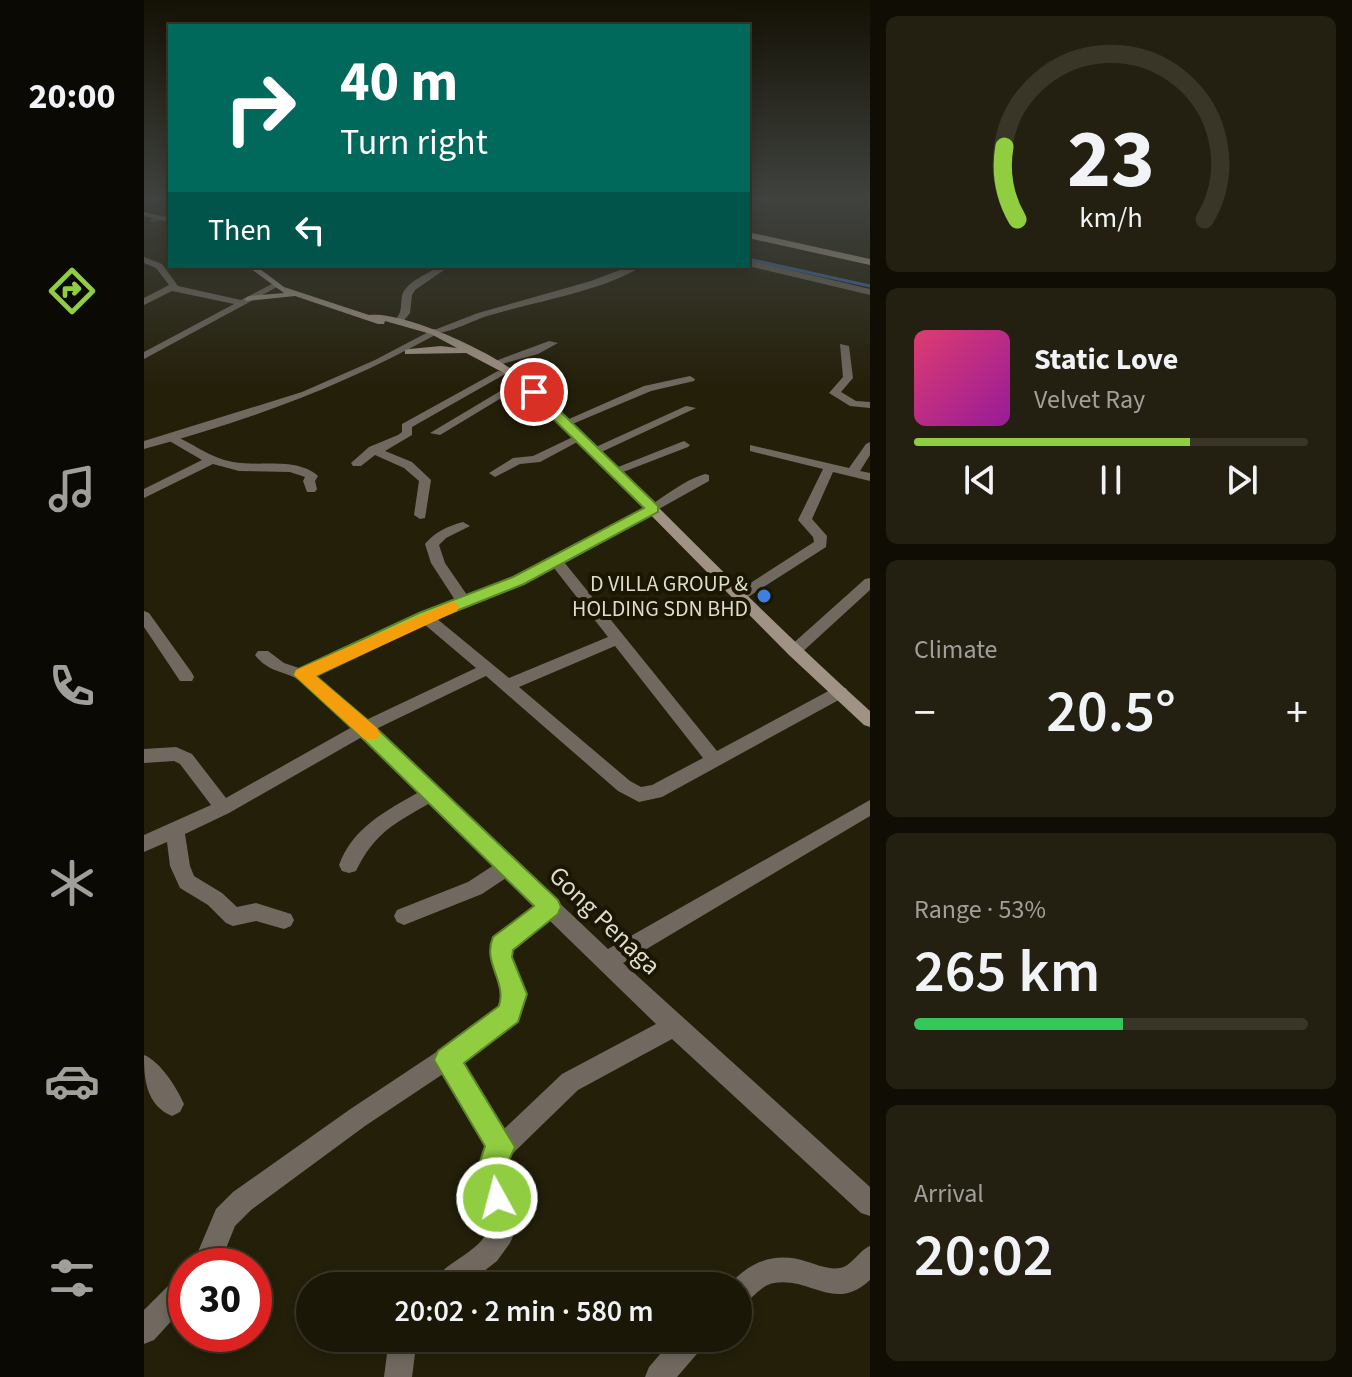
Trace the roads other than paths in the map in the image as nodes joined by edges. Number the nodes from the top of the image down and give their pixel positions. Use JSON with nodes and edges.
{"nodes":[{"id":1,"x":144,"y":260,"type":"edge"},
{"id":2,"x":826,"y":260,"type":"edge"},
{"id":3,"x":750,"y":263,"type":"edge"},
{"id":4,"x":253,"y":268,"type":"edge"},
{"id":5,"x":443,"y":268,"type":"edge"},
{"id":6,"x":633,"y":268,"type":"edge"},
{"id":7,"x":870,"y":270,"type":"edge"},
{"id":8,"x":275,"y":286,"type":"junction"},
{"id":9,"x":173,"y":288,"type":"junction"},
{"id":10,"x":870,"y":292,"type":"edge"},
{"id":11,"x":297,"y":295,"type":"junction"},
{"id":12,"x":245,"y":301,"type":"junction"},
{"id":13,"x":144,"y":302,"type":"edge"},
{"id":14,"x":401,"y":325,"type":"junction"},
{"id":15,"x":435,"y":337,"type":"junction"},
{"id":16,"x":553,"y":343,"type":"dead end"},
{"id":17,"x":844,"y":346,"type":"dead end"},
{"id":18,"x":406,"y":351,"type":"junction"},
{"id":19,"x":462,"y":352,"type":"junction"},
{"id":20,"x":144,"y":356,"type":"edge"},
{"id":21,"x":512,"y":377,"type":"junction"},
{"id":22,"x":690,"y":379,"type":"dead end"},
{"id":23,"x":870,"y":405,"type":"edge"},
{"id":24,"x":690,"y":408,"type":"dead end"},
{"id":25,"x":566,"y":423,"type":"junction"},
{"id":26,"x":436,"y":433,"type":"dead end"},
{"id":27,"x":170,"y":437,"type":"junction"},
{"id":28,"x":579,"y":437,"type":"junction"},
{"id":29,"x":144,"y":445,"type":"edge"},
{"id":30,"x":684,"y":445,"type":"dead end"},
{"id":31,"x":870,"y":446,"type":"edge"},
{"id":32,"x":754,"y":448,"type":"dead end"},
{"id":33,"x":373,"y":450,"type":"junction"},
{"id":34,"x":593,"y":451,"type":"junction"},
{"id":35,"x":210,"y":461,"type":"junction"},
{"id":36,"x":357,"y":463,"type":"dead end"},
{"id":37,"x":829,"y":468,"type":"junction"},
{"id":38,"x":614,"y":471,"type":"junction"},
{"id":39,"x":495,"y":473,"type":"dead end"},
{"id":40,"x":852,"y":473,"type":"junction"},
{"id":41,"x":870,"y":477,"type":"edge"},
{"id":42,"x":705,"y":478,"type":"dead end"},
{"id":43,"x":311,"y":489,"type":"dead end"},
{"id":44,"x":144,"y":494,"type":"edge"},
{"id":45,"x":653,"y":509,"type":"junction"},
{"id":46,"x":420,"y":515,"type":"dead end"},
{"id":47,"x":463,"y":526,"type":"dead end"},
{"id":48,"x":556,"y":561,"type":"junction"},
{"id":49,"x":870,"y":582,"type":"edge"},
{"id":50,"x":740,"y":596,"type":"junction"},
{"id":51,"x":464,"y":602,"type":"junction"},
{"id":52,"x":144,"y":616,"type":"edge"},
{"id":53,"x":425,"y":617,"type":"junction"},
{"id":54,"x":618,"y":639,"type":"junction"},
{"id":55,"x":794,"y":651,"type":"junction"},
{"id":56,"x":263,"y":655,"type":"dead end"},
{"id":57,"x":488,"y":669,"type":"junction"},
{"id":58,"x":303,"y":675,"type":"junction"},
{"id":59,"x":186,"y":677,"type":"dead end"},
{"id":60,"x":508,"y":685,"type":"junction"},
{"id":61,"x":840,"y":692,"type":"junction"},
{"id":62,"x":867,"y":714,"type":"edge"},
{"id":63,"x":364,"y":728,"type":"junction"},
{"id":64,"x":144,"y":756,"type":"edge"},
{"id":65,"x":713,"y":759,"type":"junction"},
{"id":66,"x":433,"y":793,"type":"junction"},
{"id":67,"x":870,"y":807,"type":"edge"},
{"id":68,"x":223,"y":808,"type":"junction"},
{"id":69,"x":175,"y":831,"type":"junction"},
{"id":70,"x":144,"y":844,"type":"edge"},
{"id":71,"x":349,"y":865,"type":"dead end"},
{"id":72,"x":508,"y":866,"type":"junction"},
{"id":73,"x":550,"y":907,"type":"junction"},
{"id":74,"x":404,"y":916,"type":"dead end"},
{"id":75,"x":284,"y":920,"type":"dead end"},
{"id":76,"x":607,"y":961,"type":"junction"},
{"id":77,"x":674,"y":1026,"type":"junction"},
{"id":78,"x":447,"y":1060,"type":"junction"},
{"id":79,"x":144,"y":1066,"type":"edge"},
{"id":80,"x":172,"y":1104,"type":"dead end"},
{"id":81,"x":501,"y":1147,"type":"junction"},
{"id":82,"x":870,"y":1204,"type":"edge"},
{"id":83,"x":215,"y":1248,"type":"edge"},
{"id":84,"x":870,"y":1259,"type":"edge"},
{"id":85,"x":462,"y":1272,"type":"edge"},
{"id":86,"x":752,"y":1280,"type":"edge"},
{"id":87,"x":168,"y":1305,"type":"edge"},
{"id":88,"x":144,"y":1330,"type":"edge"},
{"id":89,"x":401,"y":1352,"type":"edge"},
{"id":90,"x":680,"y":1352,"type":"edge"},
{"id":91,"x":398,"y":1377,"type":"edge"},
{"id":92,"x":659,"y":1377,"type":"edge"}],
"edges":[{"from":1,"to":9,"type":"street"},
{"from":2,"to":7,"type":"main road"},
{"from":3,"to":10,"type":"street"},
{"from":4,"to":8,"type":"main road"},
{"from":5,"to":14,"type":"street"},
{"from":6,"to":15,"type":"street"},
{"from":8,"to":11,"type":"main road"},
{"from":8,"to":12,"type":"street"},
{"from":9,"to":12,"type":"street"},
{"from":9,"to":13,"type":"street"},
{"from":11,"to":12,"type":"main road"},
{"from":11,"to":14,"type":"main road"},
{"from":12,"to":20,"type":"street"},
{"from":14,"to":15,"type":"main road"},
{"from":14,"to":18,"type":"main road"},
{"from":15,"to":18,"type":"street"},
{"from":15,"to":19,"type":"main road"},
{"from":15,"to":21,"type":"main road"},
{"from":16,"to":21,"type":"street"},
{"from":17,"to":23,"type":"street"},
{"from":18,"to":19,"type":"main road"},
{"from":18,"to":27,"type":"street"},
{"from":19,"to":21,"type":"main road"},
{"from":21,"to":25,"type":"main road"},
{"from":21,"to":26,"type":"street"},
{"from":21,"to":33,"type":"street"},
{"from":22,"to":25,"type":"street"},
{"from":24,"to":34,"type":"street"},
{"from":25,"to":28,"type":"main road"},
{"from":27,"to":29,"type":"street"},
{"from":27,"to":35,"type":"street"},
{"from":28,"to":34,"type":"main road"},
{"from":28,"to":39,"type":"street"},
{"from":30,"to":38,"type":"street"},
{"from":31,"to":40,"type":"street"},
{"from":32,"to":37,"type":"street"},
{"from":33,"to":36,"type":"street"},
{"from":33,"to":46,"type":"street"},
{"from":34,"to":38,"type":"main road"},
{"from":35,"to":43,"type":"street"},
{"from":35,"to":44,"type":"street"},
{"from":37,"to":40,"type":"street"},
{"from":37,"to":50,"type":"street"},
{"from":38,"to":45,"type":"main road"},
{"from":40,"to":41,"type":"street"},
{"from":42,"to":45,"type":"street"},
{"from":45,"to":48,"type":"street"},
{"from":45,"to":50,"type":"main road"},
{"from":47,"to":51,"type":"street"},
{"from":48,"to":51,"type":"street"},
{"from":48,"to":54,"type":"street"},
{"from":49,"to":55,"type":"street"},
{"from":50,"to":55,"type":"main road"},
{"from":51,"to":53,"type":"street"},
{"from":52,"to":59,"type":"street"},
{"from":53,"to":57,"type":"street"},
{"from":53,"to":58,"type":"street"},
{"from":54,"to":60,"type":"street"},
{"from":54,"to":65,"type":"street"},
{"from":55,"to":61,"type":"main road"},
{"from":56,"to":58,"type":"street","name":"Gong Penaga"},
{"from":57,"to":60,"type":"street"},
{"from":57,"to":63,"type":"street"},
{"from":58,"to":63,"type":"street","name":"Gong Penaga"},
{"from":60,"to":65,"type":"street"},
{"from":61,"to":62,"type":"main road"},
{"from":61,"to":65,"type":"street"},
{"from":63,"to":66,"type":"street","name":"Gong Penaga"},
{"from":63,"to":68,"type":"street"},
{"from":64,"to":68,"type":"street"},
{"from":66,"to":71,"type":"street"},
{"from":66,"to":72,"type":"street","name":"Gong Penaga"},
{"from":67,"to":76,"type":"street"},
{"from":68,"to":69,"type":"street"},
{"from":69,"to":70,"type":"street"},
{"from":69,"to":75,"type":"street"},
{"from":72,"to":73,"type":"street","name":"Gong Penaga"},
{"from":72,"to":74,"type":"street"},
{"from":73,"to":76,"type":"street","name":"Gong Penaga"},
{"from":73,"to":78,"type":"street"},
{"from":76,"to":77,"type":"street","name":"Gong Penaga"},
{"from":77,"to":81,"type":"street"},
{"from":77,"to":82,"type":"street","name":"Gong Penaga"},
{"from":78,"to":81,"type":"street"},
{"from":78,"to":83,"type":"street"},
{"from":79,"to":80,"type":"street"},
{"from":81,"to":85,"type":"street"},
{"from":84,"to":86,"type":"street"},
{"from":87,"to":88,"type":"street"},
{"from":89,"to":91,"type":"street"},
{"from":90,"to":92,"type":"street"}]}
